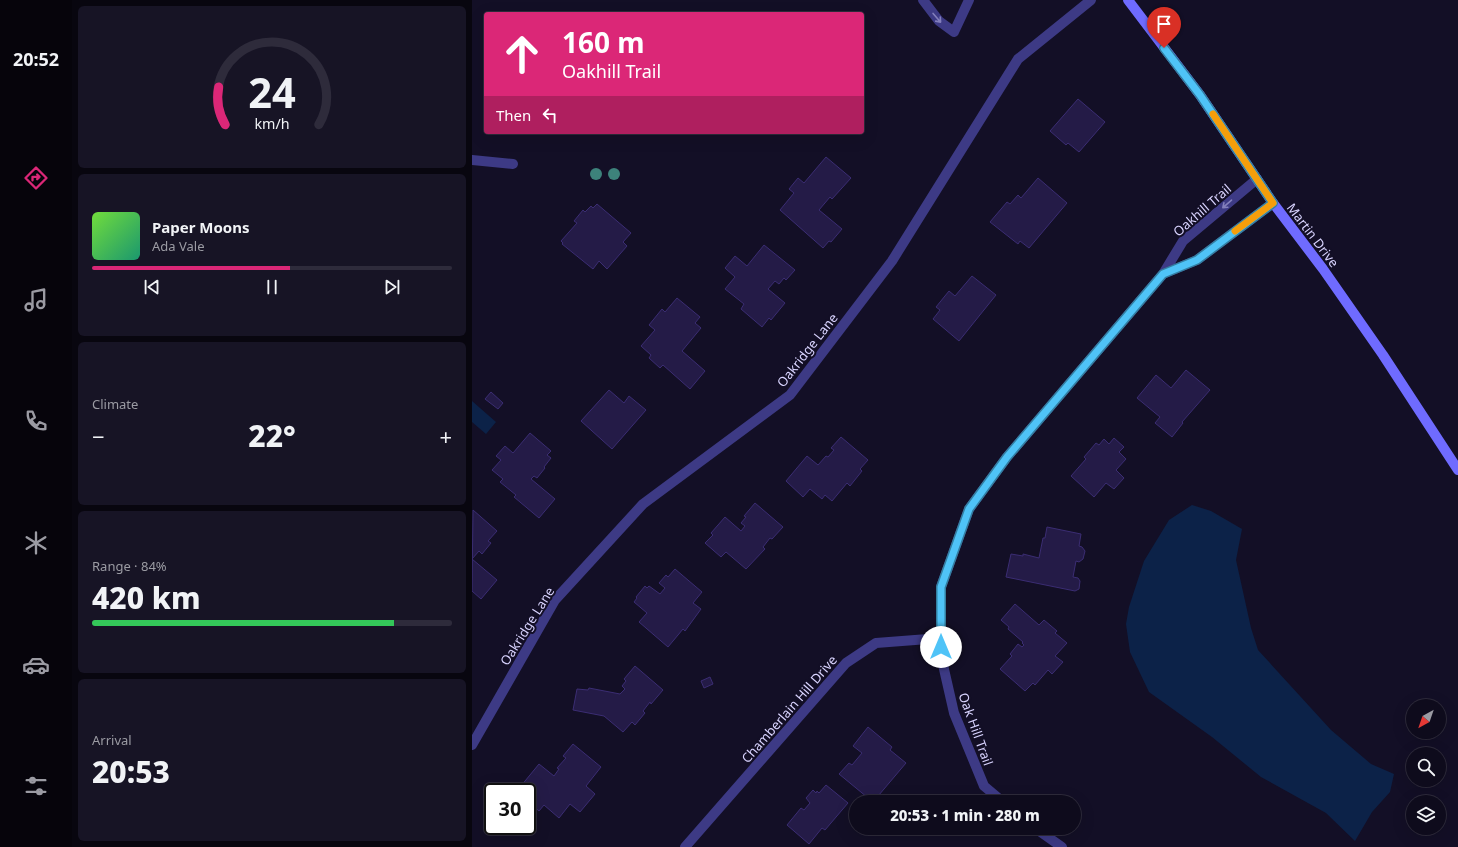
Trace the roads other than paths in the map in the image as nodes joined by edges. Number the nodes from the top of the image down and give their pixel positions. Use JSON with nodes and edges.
{"nodes":[{"id":1,"x":923,"y":0,"type":"edge"},
{"id":2,"x":970,"y":0,"type":"edge"},
{"id":3,"x":1091,"y":0,"type":"edge"},
{"id":4,"x":1128,"y":0,"type":"edge"},
{"id":5,"x":472,"y":160,"type":"edge"},
{"id":6,"x":513,"y":164,"type":"dead end"},
{"id":7,"x":1257,"y":179,"type":"junction"},
{"id":8,"x":1273,"y":203,"type":"junction"},
{"id":9,"x":1163,"y":274,"type":"junction"},
{"id":10,"x":1458,"y":470,"type":"edge"},
{"id":11,"x":941,"y":638,"type":"junction"},
{"id":12,"x":472,"y":745,"type":"edge"},
{"id":13,"x":995,"y":795,"type":"edge"},
{"id":14,"x":1045,"y":835,"type":"edge"},
{"id":15,"x":685,"y":847,"type":"edge"},
{"id":16,"x":1062,"y":847,"type":"edge"}],
"edges":[{"from":1,"to":2,"type":"street","one_way":true},
{"from":3,"to":12,"type":"street","name":"Oakridge Lane"},
{"from":4,"to":7,"type":"street","name":"Martin Drive"},
{"from":5,"to":6,"type":"street"},
{"from":7,"to":8,"type":"street","name":"Martin Drive"},
{"from":7,"to":9,"type":"street","name":"Oakhill Trail","one_way":true},
{"from":8,"to":9,"type":"street"},
{"from":8,"to":10,"type":"street","name":"Martin Drive"},
{"from":9,"to":11,"type":"street","name":"Oak Hill Trail"},
{"from":11,"to":13,"type":"street","name":"Oak Hill Trail"},
{"from":11,"to":15,"type":"street","name":"Chamberlain Hill Drive"},
{"from":14,"to":16,"type":"street"}]}
